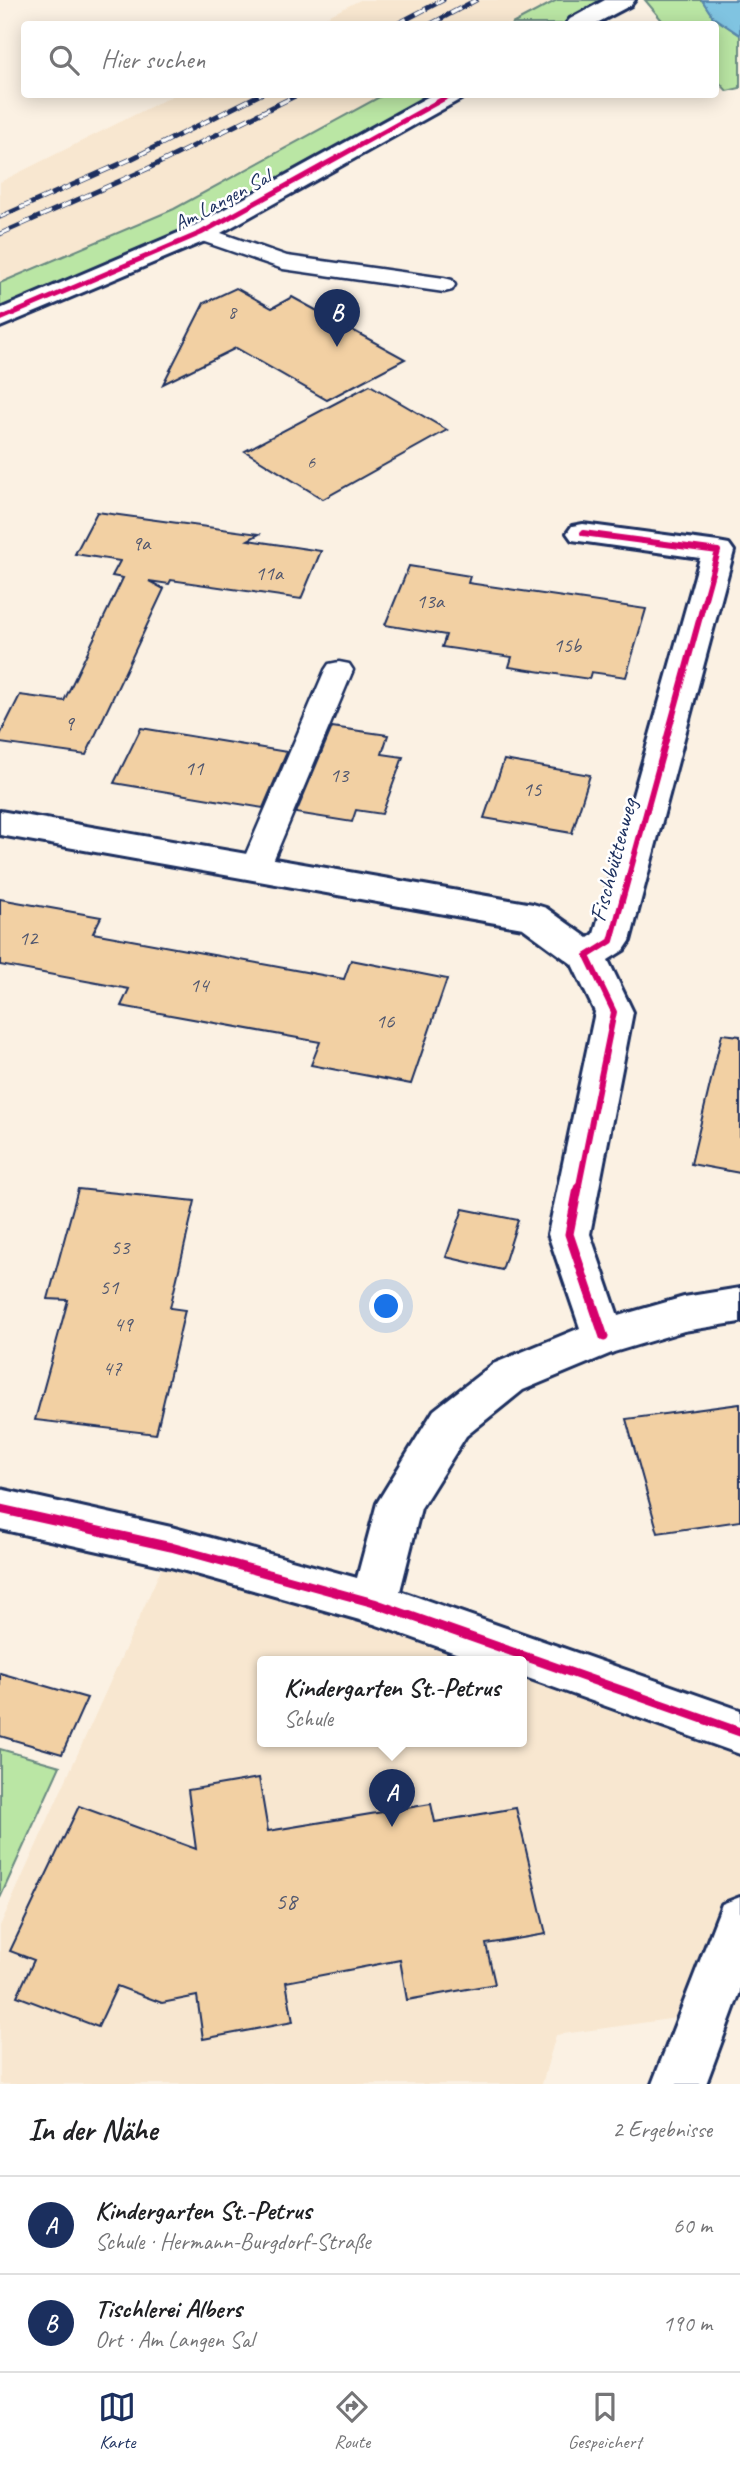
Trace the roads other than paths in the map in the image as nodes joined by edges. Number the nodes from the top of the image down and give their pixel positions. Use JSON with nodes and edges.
{"nodes":[{"id":1,"x":623,"y":0,"type":"edge"},
{"id":2,"x":584,"y":21,"type":"edge"},
{"id":3,"x":445,"y":98,"type":"edge"},
{"id":4,"x":201,"y":233,"type":"junction"},
{"id":5,"x":444,"y":285,"type":"dead end"},
{"id":6,"x":0,"y":318,"type":"edge"},
{"id":7,"x":583,"y":533,"type":"dead end"},
{"id":8,"x":339,"y":670,"type":"dead end"},
{"id":9,"x":0,"y":823,"type":"edge"},
{"id":10,"x":255,"y":868,"type":"junction"},
{"id":11,"x":587,"y":956,"type":"junction"},
{"id":12,"x":740,"y":1305,"type":"edge"},
{"id":13,"x":604,"y":1337,"type":"junction"},
{"id":14,"x":0,"y":1509,"type":"edge"},
{"id":15,"x":374,"y":1603,"type":"junction"},
{"id":16,"x":524,"y":1656,"type":"edge"},
{"id":17,"x":527,"y":1657,"type":"edge"},
{"id":18,"x":740,"y":1732,"type":"edge"},
{"id":19,"x":740,"y":1922,"type":"edge"},
{"id":20,"x":679,"y":2084,"type":"edge"}],
"edges":[{"from":1,"to":2,"type":"street"},
{"from":3,"to":4,"type":"street","name":"Am Langen Sal"},
{"from":4,"to":5,"type":"lane"},
{"from":4,"to":6,"type":"street","name":"Am Langen Sal"},
{"from":7,"to":11,"type":"street","name":"Fischbüttenweg"},
{"from":8,"to":10,"type":"lane"},
{"from":9,"to":10,"type":"street","name":"Fischbüttenweg"},
{"from":10,"to":11,"type":"street","name":"Fischbüttenweg"},
{"from":11,"to":13,"type":"street","name":"Fischbüttenweg"},
{"from":12,"to":13,"type":"street"},
{"from":13,"to":15,"type":"street"},
{"from":14,"to":15,"type":"street"},
{"from":15,"to":16,"type":"street"},
{"from":17,"to":18,"type":"street"},
{"from":19,"to":20,"type":"street"}]}
